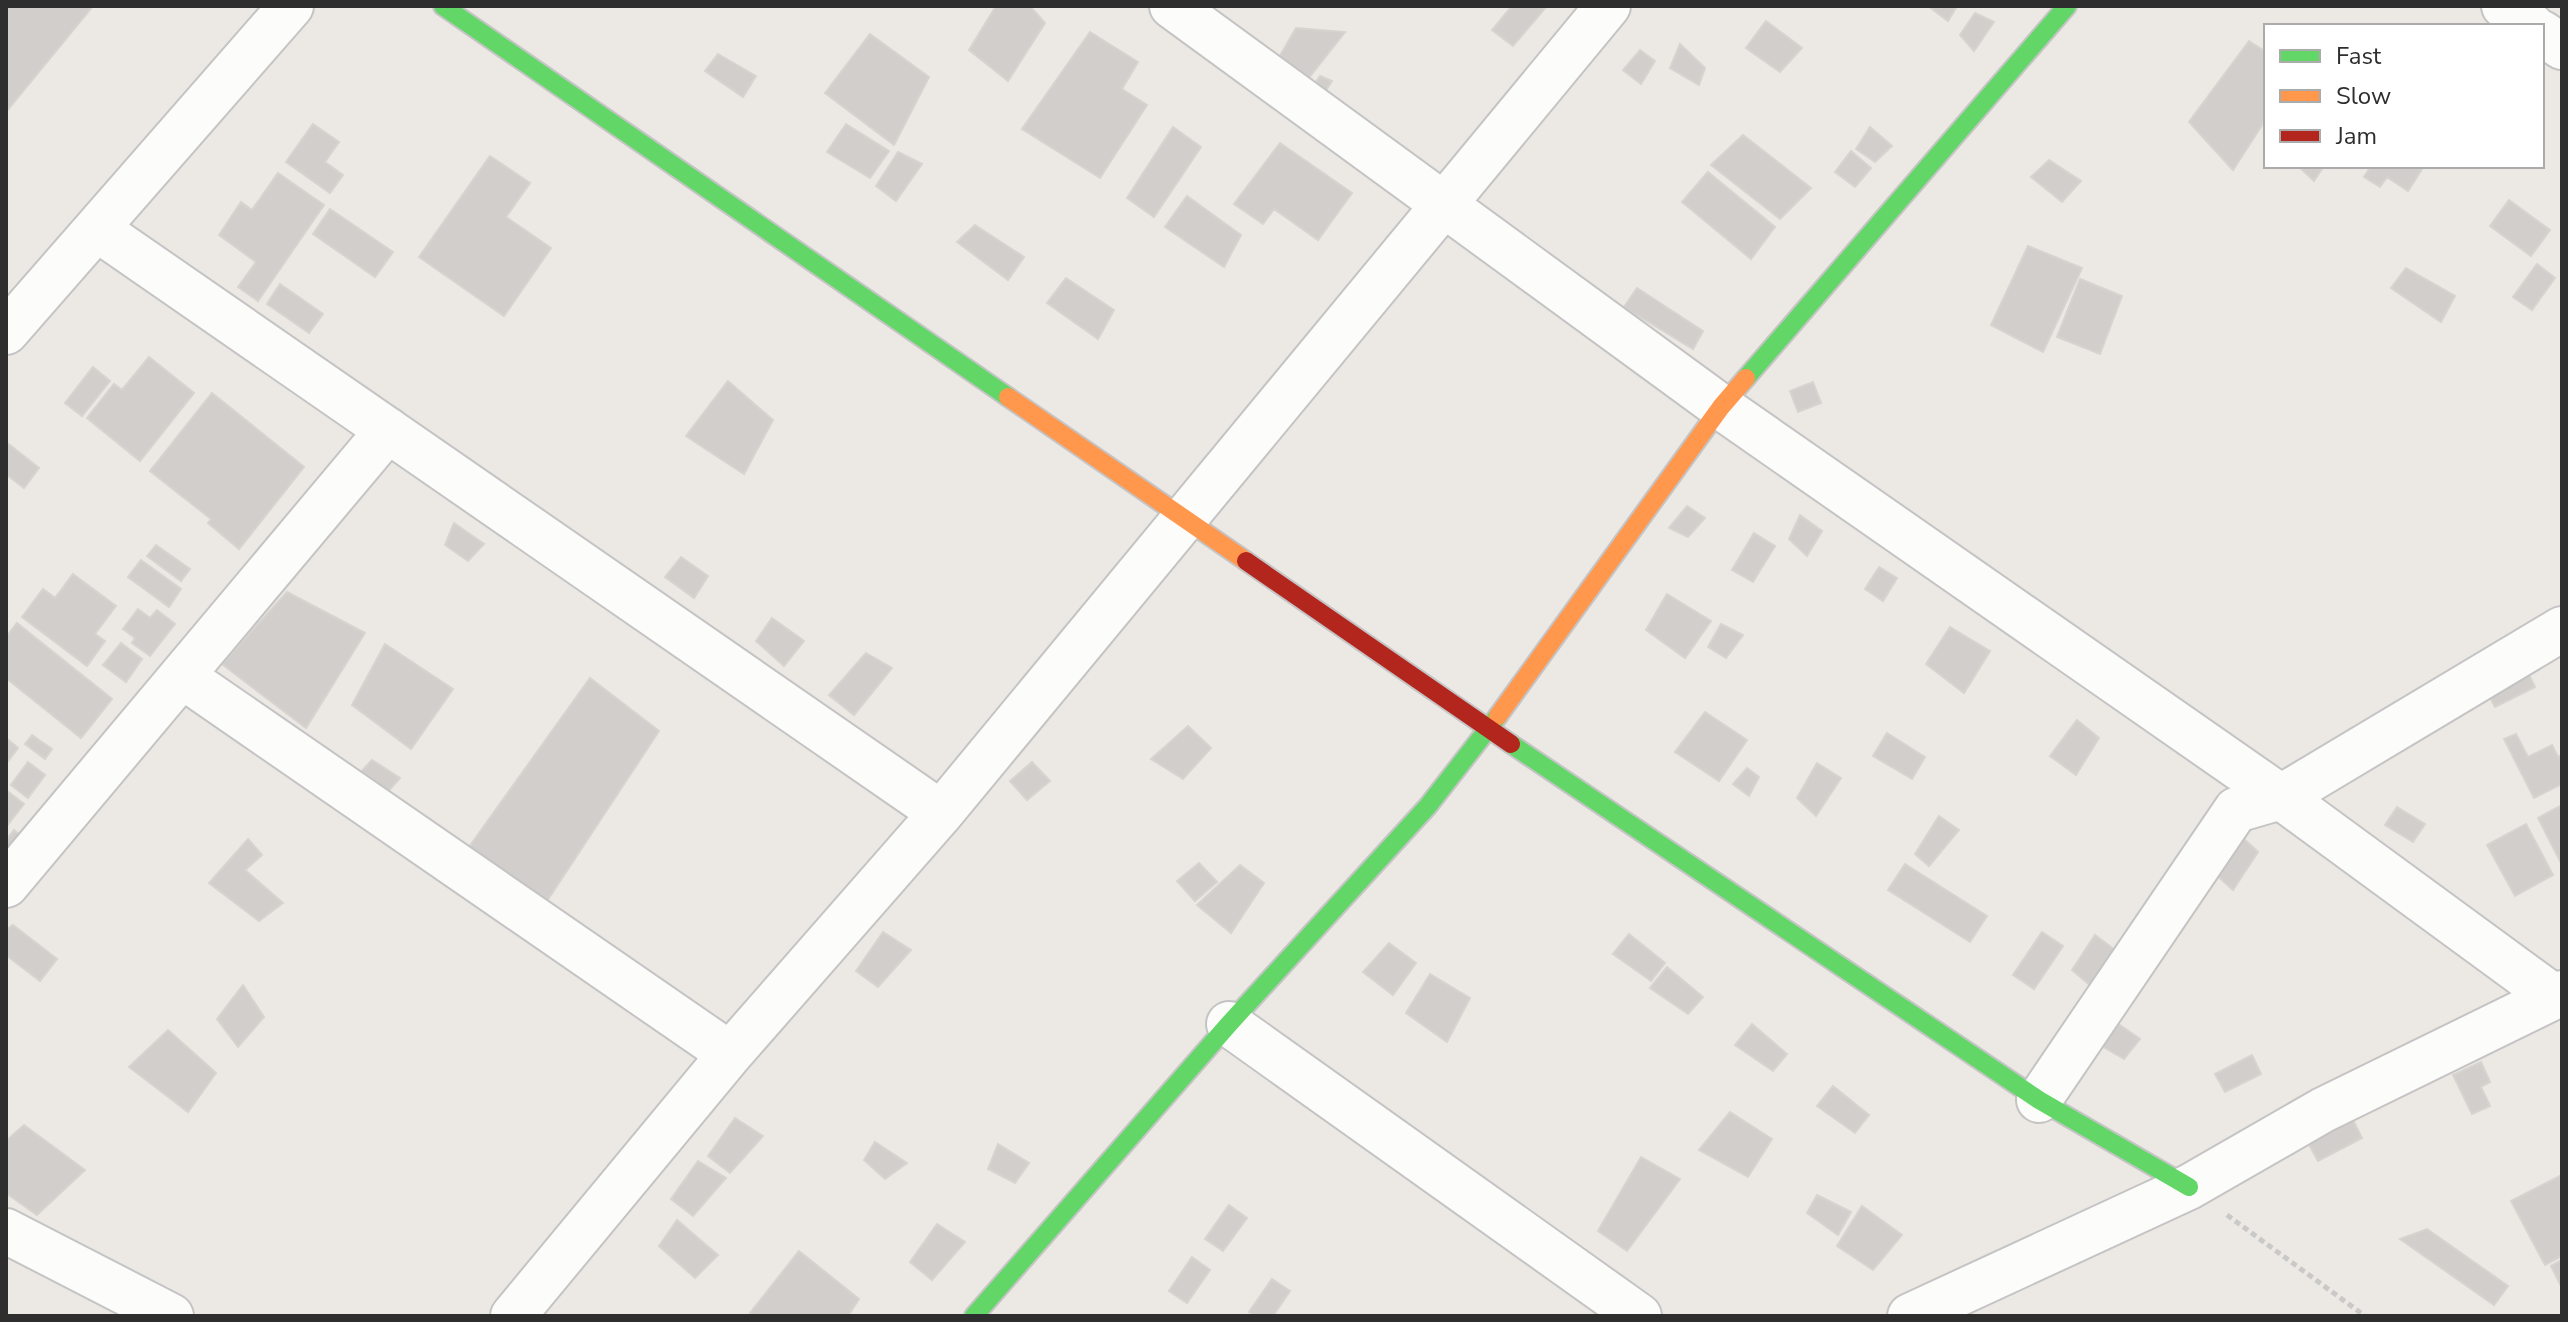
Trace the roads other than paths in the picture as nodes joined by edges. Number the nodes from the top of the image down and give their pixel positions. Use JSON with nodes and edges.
{"nodes":[{"id":1,"x":291,"y":6,"type":"edge"},
{"id":2,"x":443,"y":6,"type":"edge"},
{"id":3,"x":1173,"y":6,"type":"edge"},
{"id":4,"x":1608,"y":6,"type":"edge"},
{"id":5,"x":2067,"y":6,"type":"edge"},
{"id":6,"x":2504,"y":6,"type":"edge"},
{"id":7,"x":2529,"y":24,"type":"edge"},
{"id":8,"x":2544,"y":34,"type":"edge"},
{"id":9,"x":2562,"y":47,"type":"edge"},
{"id":10,"x":1443,"y":204,"type":"junction"},
{"id":11,"x":97,"y":229,"type":"junction"},
{"id":12,"x":6,"y":332,"type":"edge"},
{"id":13,"x":1721,"y":407,"type":"junction"},
{"id":14,"x":388,"y":430,"type":"junction"},
{"id":15,"x":1185,"y":517,"type":"junction"},
{"id":16,"x":2562,"y":629,"type":"edge"},
{"id":17,"x":182,"y":676,"type":"junction"},
{"id":18,"x":1489,"y":729,"type":"junction"},
{"id":19,"x":2281,"y":797,"type":"junction"},
{"id":20,"x":941,"y":813,"type":"junction"},
{"id":21,"x":6,"y":885,"type":"edge"},
{"id":22,"x":2558,"y":995,"type":"edge"},
{"id":23,"x":1229,"y":1024,"type":"junction"},
{"id":24,"x":730,"y":1054,"type":"junction"},
{"id":25,"x":2039,"y":1100,"type":"junction"},
{"id":26,"x":2189,"y":1187,"type":"junction"},
{"id":27,"x":6,"y":1231,"type":"edge"},
{"id":28,"x":171,"y":1316,"type":"edge"},
{"id":29,"x":513,"y":1316,"type":"edge"},
{"id":30,"x":974,"y":1316,"type":"edge"},
{"id":31,"x":1639,"y":1316,"type":"edge"},
{"id":32,"x":1910,"y":1316,"type":"edge"}],
"edges":[{"from":1,"to":11,"type":"street"},
{"from":2,"to":15,"type":"street"},
{"from":3,"to":10,"type":"street"},
{"from":4,"to":10,"type":"street"},
{"from":5,"to":13,"type":"street"},
{"from":6,"to":7,"type":"street"},
{"from":8,"to":9,"type":"street"},
{"from":10,"to":13,"type":"street"},
{"from":10,"to":15,"type":"street"},
{"from":11,"to":12,"type":"street"},
{"from":11,"to":14,"type":"street"},
{"from":13,"to":18,"type":"street"},
{"from":13,"to":19,"type":"street"},
{"from":14,"to":17,"type":"street"},
{"from":14,"to":20,"type":"street"},
{"from":15,"to":18,"type":"street"},
{"from":15,"to":20,"type":"street"},
{"from":16,"to":19,"type":"street"},
{"from":17,"to":21,"type":"street"},
{"from":17,"to":24,"type":"street"},
{"from":18,"to":23,"type":"street"},
{"from":18,"to":25,"type":"street"},
{"from":19,"to":22,"type":"street"},
{"from":19,"to":25,"type":"street"},
{"from":20,"to":24,"type":"street"},
{"from":22,"to":26,"type":"street"},
{"from":23,"to":30,"type":"street"},
{"from":23,"to":31,"type":"street"},
{"from":24,"to":29,"type":"street"},
{"from":25,"to":26,"type":"street"},
{"from":26,"to":32,"type":"street"},
{"from":27,"to":28,"type":"street"}]}
